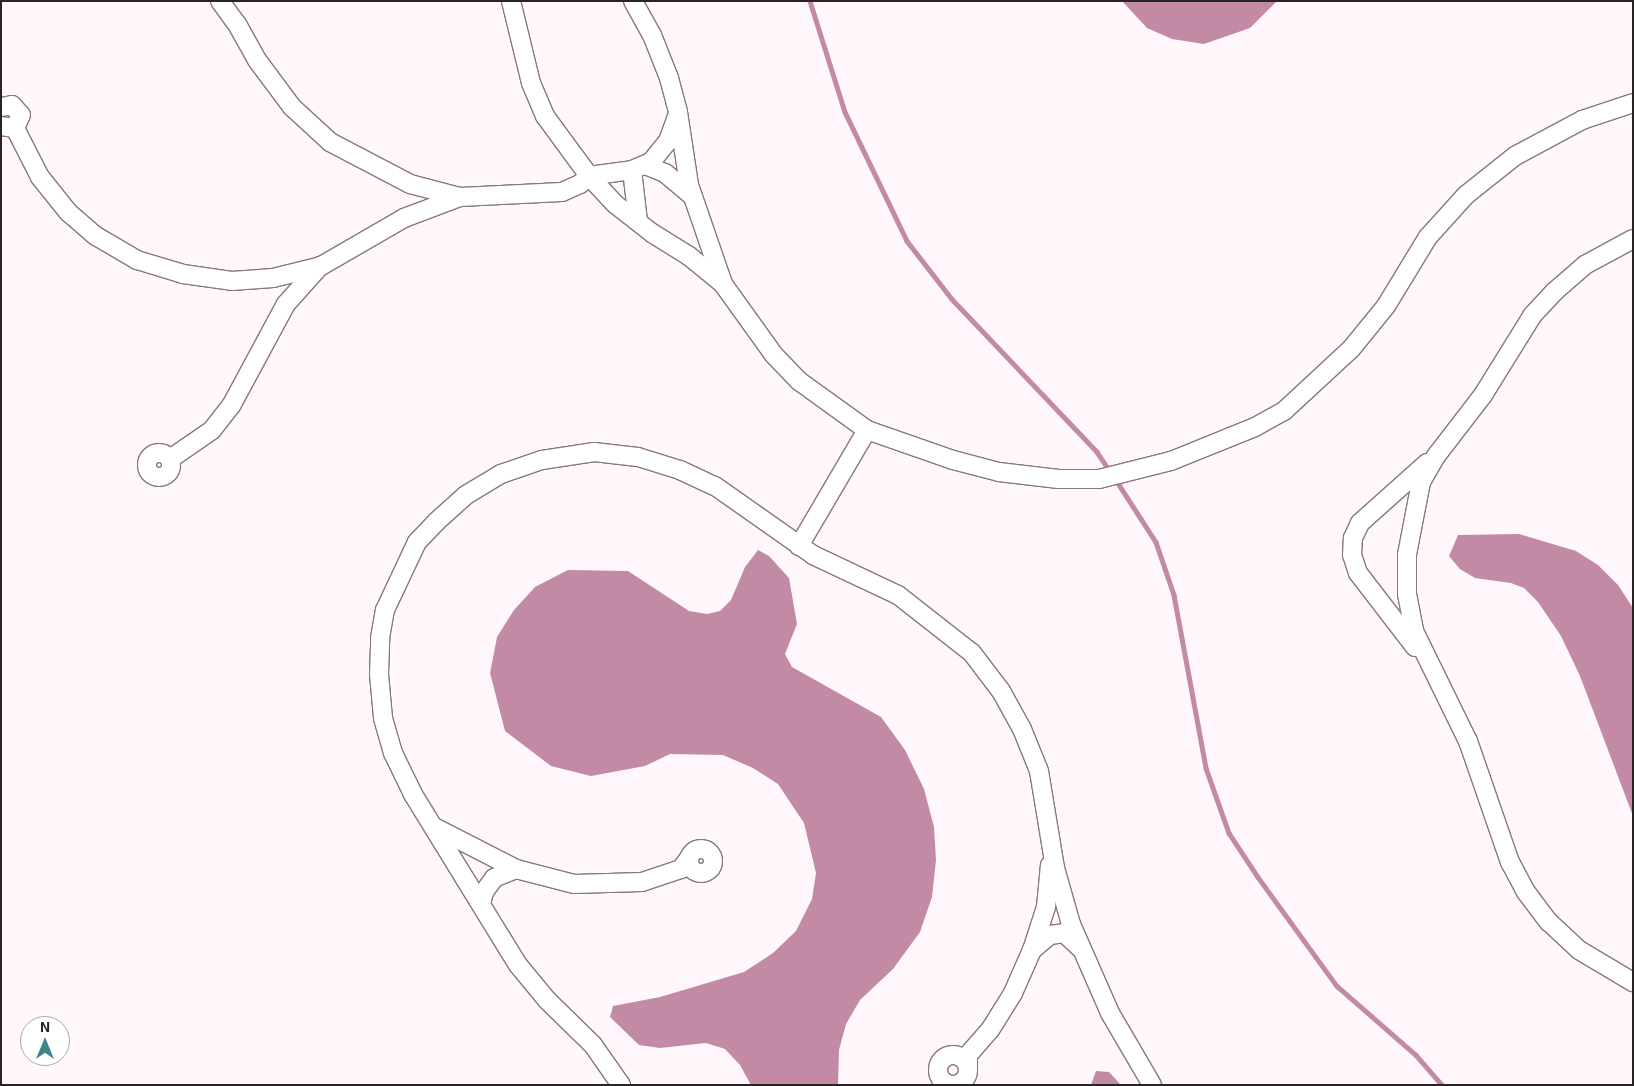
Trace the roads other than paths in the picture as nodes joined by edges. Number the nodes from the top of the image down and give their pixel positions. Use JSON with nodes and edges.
{"nodes":[{"id":1,"x":220,"y":1,"type":"edge"},
{"id":2,"x":511,"y":1,"type":"edge"},
{"id":3,"x":633,"y":1,"type":"edge"},
{"id":4,"x":1633,"y":103,"type":"edge"},
{"id":5,"x":1,"y":108,"type":"edge"},
{"id":6,"x":678,"y":112,"type":"junction"},
{"id":7,"x":8,"y":127,"type":"edge"},
{"id":8,"x":639,"y":168,"type":"junction"},
{"id":9,"x":589,"y":176,"type":"junction"},
{"id":10,"x":410,"y":184,"type":"junction"},
{"id":11,"x":460,"y":197,"type":"junction"},
{"id":12,"x":693,"y":197,"type":"junction"},
{"id":13,"x":404,"y":218,"type":"junction"},
{"id":14,"x":638,"y":221,"type":"junction"},
{"id":15,"x":1633,"y":239,"type":"edge"},
{"id":16,"x":321,"y":266,"type":"junction"},
{"id":17,"x":273,"y":278,"type":"junction"},
{"id":18,"x":723,"y":284,"type":"junction"},
{"id":19,"x":286,"y":304,"type":"junction"},
{"id":20,"x":867,"y":430,"type":"junction"},
{"id":21,"x":1436,"y":456,"type":"junction"},
{"id":22,"x":170,"y":459,"type":"dead end"},
{"id":23,"x":799,"y":546,"type":"junction"},
{"id":24,"x":1428,"y":666,"type":"junction"},
{"id":25,"x":436,"y":828,"type":"junction"},
{"id":26,"x":1052,"y":849,"type":"junction"},
{"id":27,"x":689,"y":867,"type":"dead end"},
{"id":28,"x":516,"y":869,"type":"junction"},
{"id":29,"x":481,"y":904,"type":"junction"},
{"id":30,"x":1080,"y":948,"type":"junction"},
{"id":31,"x":1032,"y":950,"type":"junction"},
{"id":32,"x":1633,"y":982,"type":"edge"},
{"id":33,"x":964,"y":1059,"type":"dead end"},
{"id":34,"x":620,"y":1085,"type":"edge"},
{"id":35,"x":1152,"y":1085,"type":"edge"}],
"edges":[{"from":1,"to":10,"type":"street"},
{"from":2,"to":9,"type":"street"},
{"from":3,"to":6,"type":"street"},
{"from":4,"to":20,"type":"street"},
{"from":5,"to":7,"type":"street"},
{"from":6,"to":8,"type":"street"},
{"from":6,"to":12,"type":"street"},
{"from":7,"to":17,"type":"street"},
{"from":8,"to":9,"type":"street"},
{"from":8,"to":12,"type":"street"},
{"from":8,"to":14,"type":"street"},
{"from":9,"to":11,"type":"street"},
{"from":9,"to":14,"type":"street"},
{"from":10,"to":11,"type":"street"},
{"from":10,"to":13,"type":"street"},
{"from":11,"to":13,"type":"street"},
{"from":12,"to":18,"type":"street"},
{"from":13,"to":16,"type":"street"},
{"from":14,"to":18,"type":"street"},
{"from":15,"to":21,"type":"street"},
{"from":16,"to":17,"type":"street"},
{"from":16,"to":19,"type":"street"},
{"from":17,"to":19,"type":"street"},
{"from":18,"to":20,"type":"street"},
{"from":19,"to":22,"type":"street"},
{"from":20,"to":23,"type":"street"},
{"from":21,"to":24,"type":"street"},
{"from":21,"to":24,"type":"street"},
{"from":23,"to":25,"type":"street"},
{"from":23,"to":26,"type":"street"},
{"from":24,"to":32,"type":"street"},
{"from":25,"to":28,"type":"street"},
{"from":25,"to":29,"type":"street"},
{"from":26,"to":30,"type":"street"},
{"from":26,"to":31,"type":"street"},
{"from":27,"to":28,"type":"street"},
{"from":28,"to":29,"type":"street"},
{"from":29,"to":34,"type":"street"},
{"from":30,"to":31,"type":"street"},
{"from":30,"to":35,"type":"street"},
{"from":31,"to":33,"type":"street"}]}
